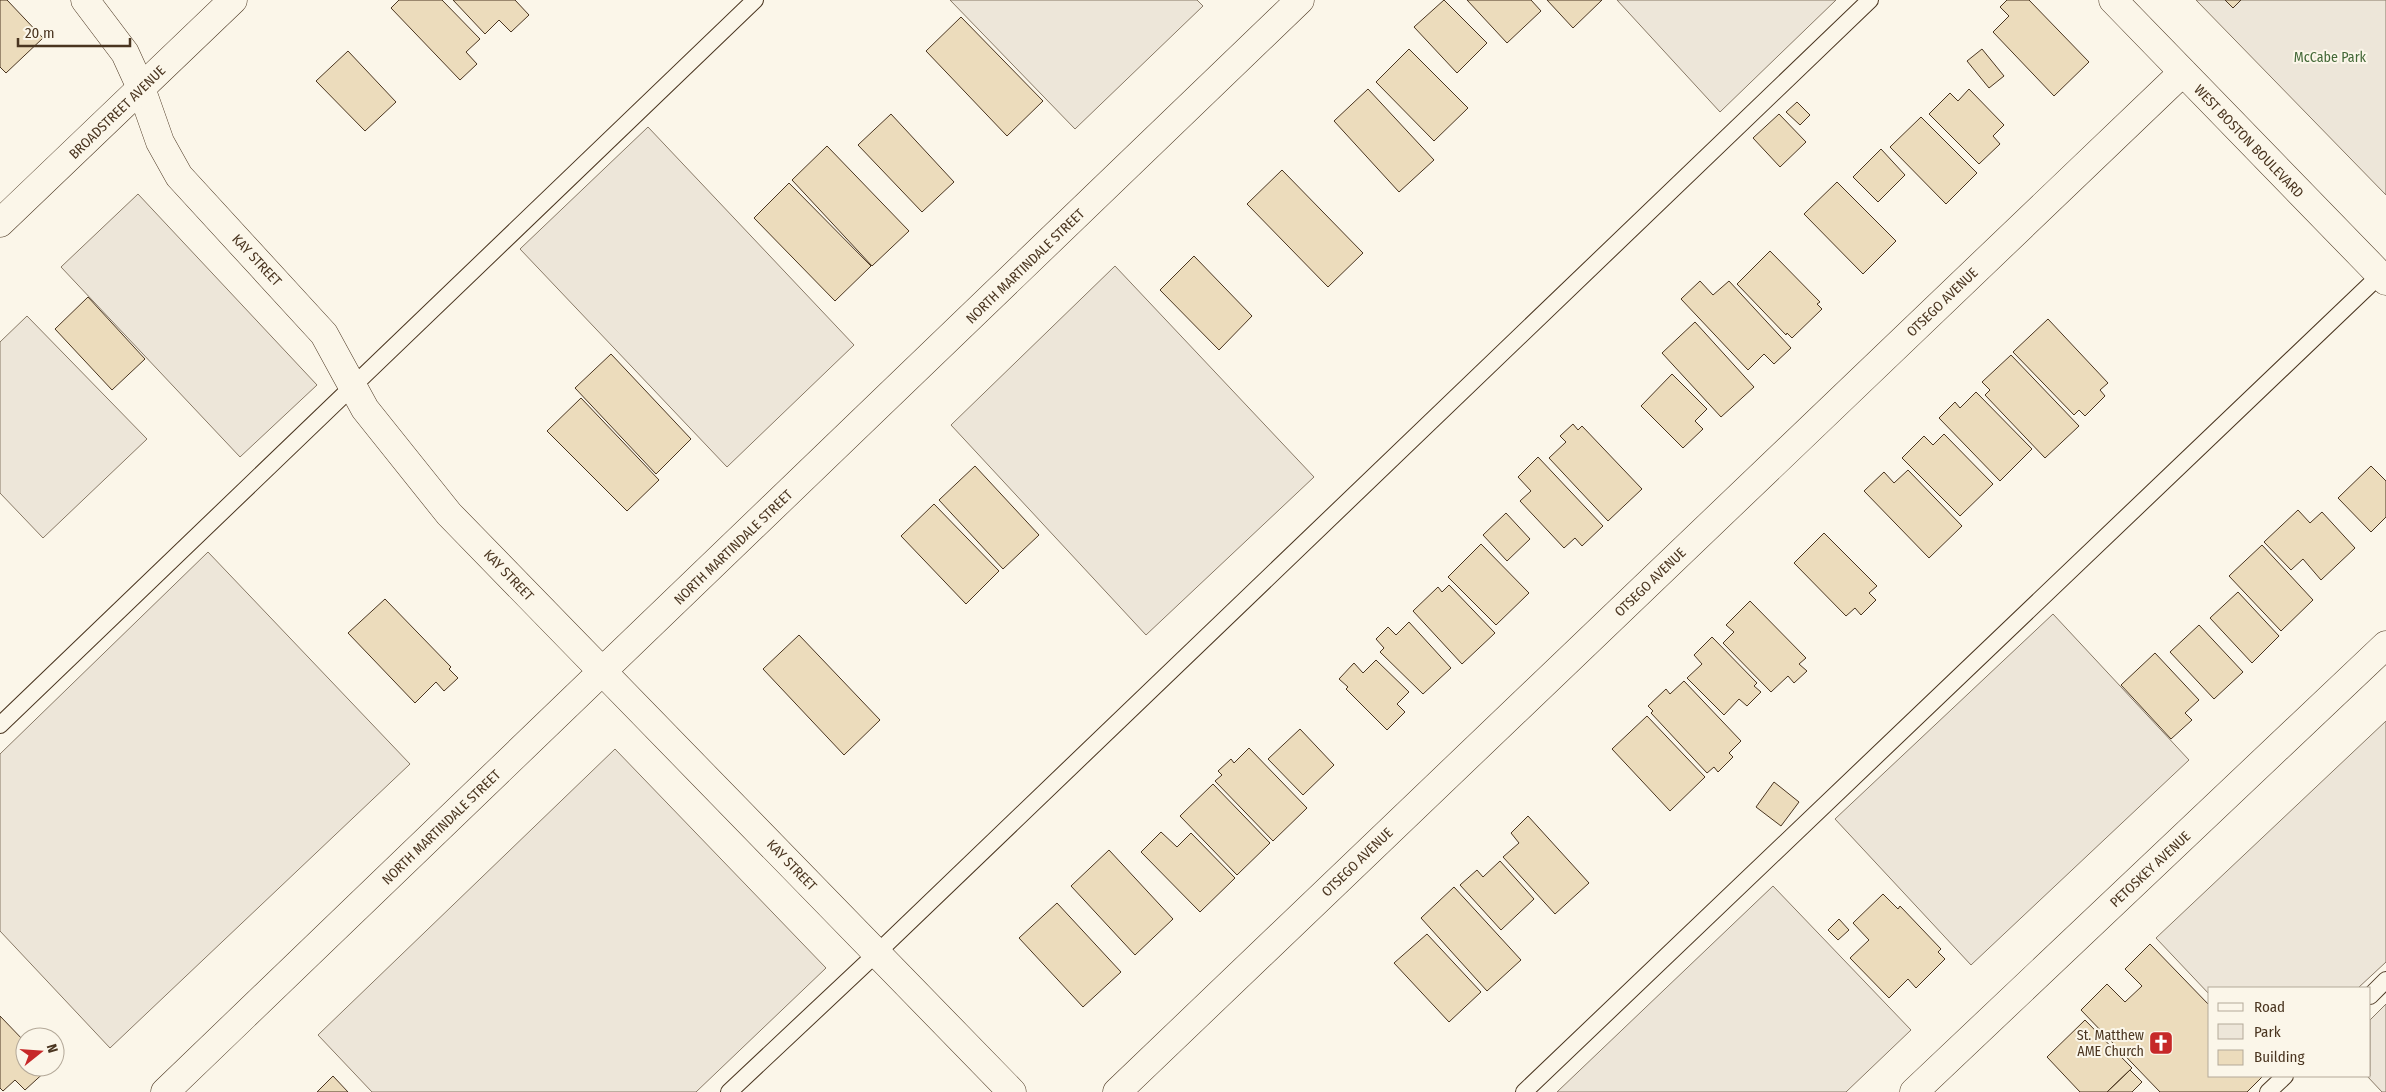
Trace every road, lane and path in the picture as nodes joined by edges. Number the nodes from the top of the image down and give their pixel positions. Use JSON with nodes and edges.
{"nodes":[{"id":1,"x":85,"y":0,"type":"edge"},
{"id":2,"x":233,"y":0,"type":"edge"},
{"id":3,"x":755,"y":0,"type":"edge"},
{"id":4,"x":1300,"y":0,"type":"edge"},
{"id":5,"x":1870,"y":0,"type":"edge"},
{"id":6,"x":2113,"y":0,"type":"edge"},
{"id":7,"x":2183,"y":72,"type":"junction"},
{"id":8,"x":141,"y":88,"type":"junction"},
{"id":9,"x":0,"y":223,"type":"edge"},
{"id":10,"x":2383,"y":278,"type":"edge"},
{"id":11,"x":352,"y":386,"type":"junction"},
{"id":12,"x":2386,"y":645,"type":"edge"},
{"id":13,"x":604,"y":672,"type":"junction"},
{"id":14,"x":0,"y":725,"type":"edge"},
{"id":15,"x":877,"y":953,"type":"junction"},
{"id":16,"x":2386,"y":980,"type":"edge"},
{"id":17,"x":2371,"y":995,"type":"edge"},
{"id":18,"x":2284,"y":1077,"type":"edge"},
{"id":19,"x":165,"y":1092,"type":"edge"},
{"id":20,"x":729,"y":1092,"type":"edge"},
{"id":21,"x":1012,"y":1092,"type":"edge"},
{"id":22,"x":1117,"y":1092,"type":"edge"},
{"id":23,"x":1524,"y":1092,"type":"edge"},
{"id":24,"x":1914,"y":1092,"type":"edge"},
{"id":25,"x":2268,"y":1092,"type":"edge"}],
"edges":[{"from":1,"to":8,"type":"street","name":"KAY STREET"},
{"from":2,"to":8,"type":"street","name":"BROADSTREET AVENUE"},
{"from":3,"to":11,"type":"lane"},
{"from":4,"to":13,"type":"street","name":"NORTH MARTINDALE STREET"},
{"from":5,"to":15,"type":"lane"},
{"from":6,"to":7,"type":"street","name":"WEST BOSTON BOULEVARD"},
{"from":7,"to":10,"type":"street","name":"WEST BOSTON BOULEVARD"},
{"from":7,"to":22,"type":"street","name":"OTSEGO AVENUE"},
{"from":8,"to":9,"type":"street","name":"BROADSTREET AVENUE"},
{"from":8,"to":11,"type":"street","name":"KAY STREET"},
{"from":10,"to":23,"type":"lane"},
{"from":11,"to":13,"type":"street","name":"KAY STREET"},
{"from":11,"to":14,"type":"lane"},
{"from":12,"to":24,"type":"street","name":"PETOSKEY AVENUE"},
{"from":13,"to":15,"type":"street","name":"KAY STREET"},
{"from":13,"to":19,"type":"street","name":"NORTH MARTINDALE STREET"},
{"from":15,"to":20,"type":"lane"},
{"from":15,"to":21,"type":"street","name":"KAY STREET"},
{"from":16,"to":17,"type":"lane"},
{"from":18,"to":25,"type":"lane"}]}
